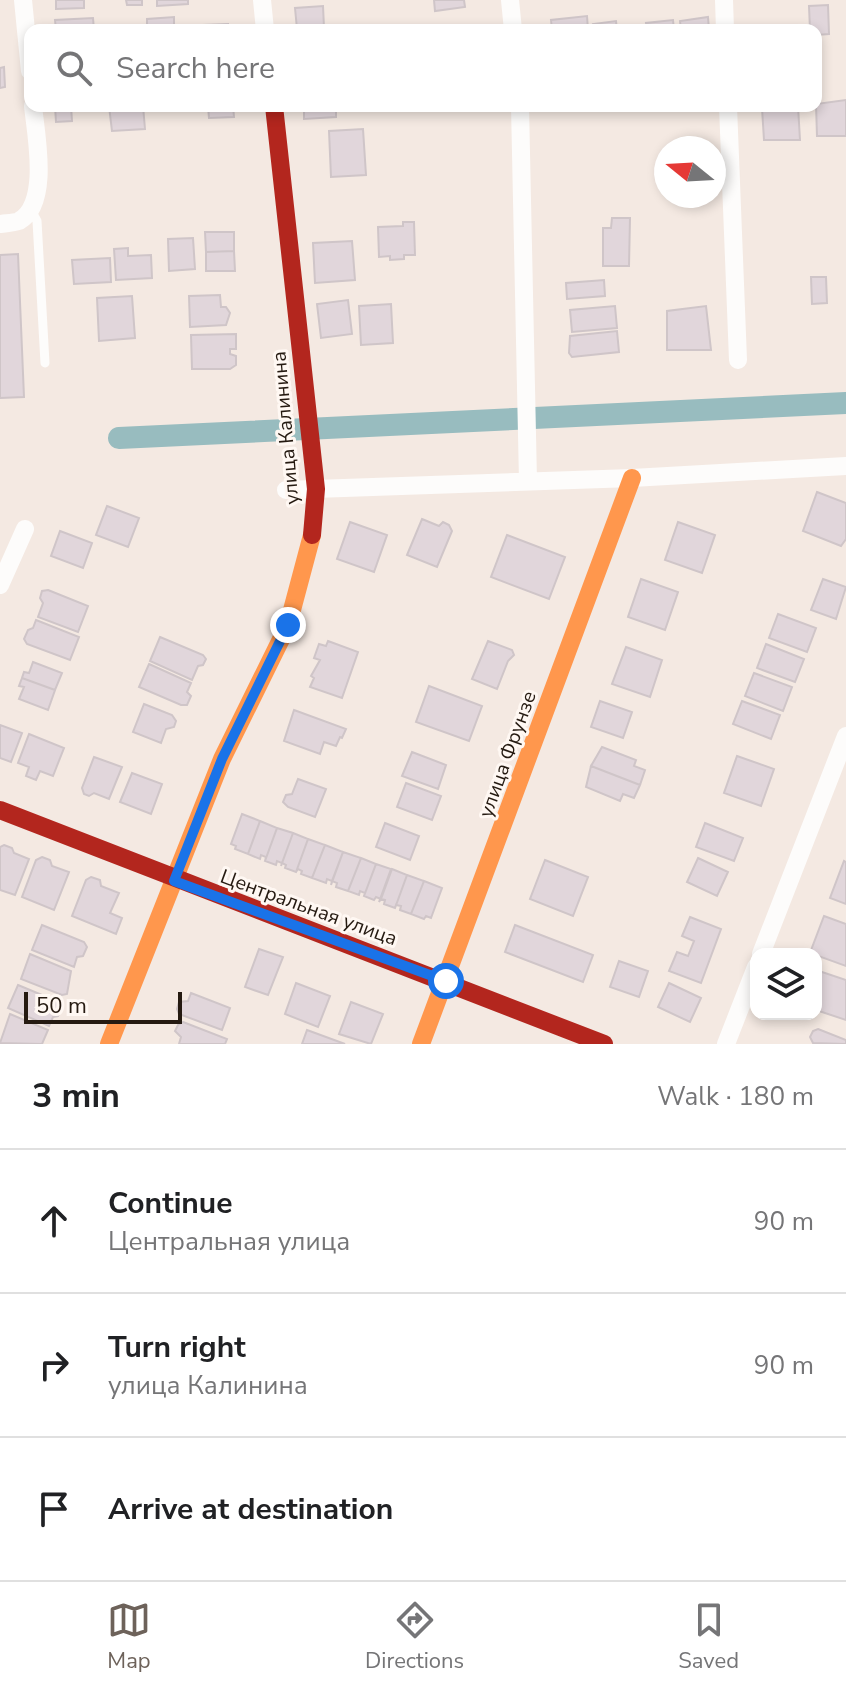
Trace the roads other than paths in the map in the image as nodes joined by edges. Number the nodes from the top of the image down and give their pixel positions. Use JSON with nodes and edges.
{"nodes":[{"id":1,"x":23,"y":0,"type":"edge"},
{"id":2,"x":262,"y":0,"type":"edge"},
{"id":3,"x":510,"y":0,"type":"edge"},
{"id":4,"x":724,"y":0,"type":"edge"},
{"id":5,"x":25,"y":24,"type":"edge"},
{"id":6,"x":264,"y":24,"type":"edge"},
{"id":7,"x":512,"y":24,"type":"edge"},
{"id":8,"x":725,"y":24,"type":"edge"},
{"id":9,"x":34,"y":112,"type":"edge"},
{"id":10,"x":275,"y":112,"type":"edge"},
{"id":11,"x":520,"y":112,"type":"edge"},
{"id":12,"x":728,"y":112,"type":"edge"},
{"id":13,"x":31,"y":210,"type":"junction"},
{"id":14,"x":0,"y":224,"type":"edge"},
{"id":15,"x":738,"y":360,"type":"dead end"},
{"id":16,"x":45,"y":363,"type":"dead end"},
{"id":17,"x":846,"y":466,"type":"edge"},
{"id":18,"x":632,"y":478,"type":"junction"},
{"id":19,"x":528,"y":481,"type":"junction"},
{"id":20,"x":316,"y":489,"type":"junction"},
{"id":21,"x":286,"y":490,"type":"dead end"},
{"id":22,"x":25,"y":529,"type":"dead end"},
{"id":23,"x":0,"y":585,"type":"edge"},
{"id":24,"x":846,"y":736,"type":"edge"},
{"id":25,"x":0,"y":810,"type":"edge"},
{"id":26,"x":174,"y":881,"type":"junction"},
{"id":27,"x":763,"y":948,"type":"edge"},
{"id":28,"x":446,"y":981,"type":"junction"},
{"id":29,"x":750,"y":982,"type":"edge"},
{"id":30,"x":109,"y":1044,"type":"edge"},
{"id":31,"x":421,"y":1044,"type":"edge"},
{"id":32,"x":604,"y":1044,"type":"edge"},
{"id":33,"x":726,"y":1044,"type":"edge"}],
"edges":[{"from":1,"to":5,"type":"street"},
{"from":2,"to":6,"type":"street"},
{"from":3,"to":7,"type":"street"},
{"from":4,"to":8,"type":"street"},
{"from":9,"to":13,"type":"street"},
{"from":10,"to":20,"type":"street","name":"улица Калинина"},
{"from":11,"to":19,"type":"street"},
{"from":12,"to":15,"type":"street"},
{"from":13,"to":14,"type":"street"},
{"from":13,"to":16,"type":"lane"},
{"from":17,"to":18,"type":"street"},
{"from":18,"to":19,"type":"street"},
{"from":18,"to":28,"type":"street","name":"улица Фрунзе"},
{"from":19,"to":20,"type":"street"},
{"from":20,"to":21,"type":"street"},
{"from":20,"to":26,"type":"street","name":"улица Калинина"},
{"from":22,"to":23,"type":"street"},
{"from":24,"to":27,"type":"street"},
{"from":25,"to":26,"type":"street","name":"Центральная улица"},
{"from":26,"to":28,"type":"street","name":"Центральная улица"},
{"from":26,"to":30,"type":"street","name":"улица Калинина"},
{"from":28,"to":31,"type":"street","name":"улица Фрунзе"},
{"from":28,"to":32,"type":"street","name":"Центральная улица"},
{"from":29,"to":33,"type":"street"}]}
